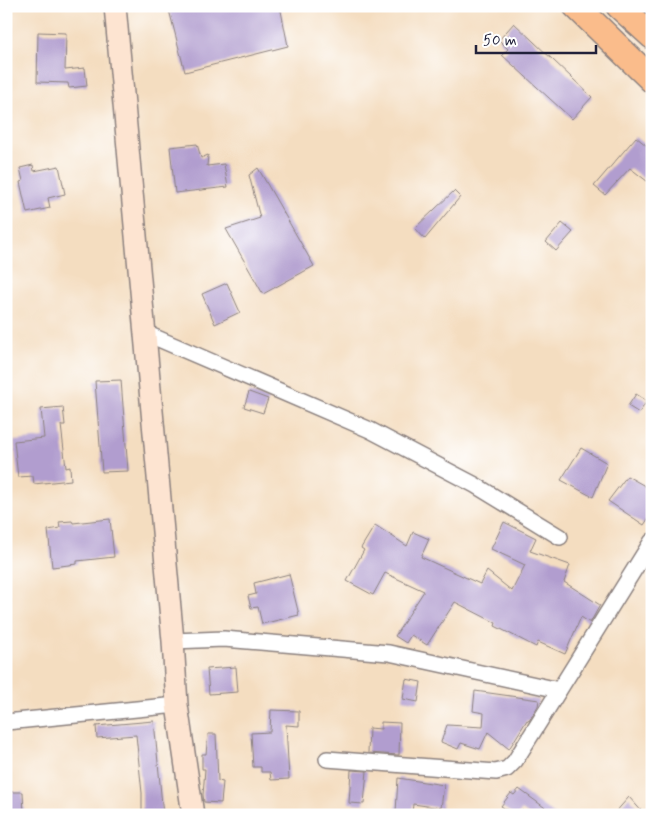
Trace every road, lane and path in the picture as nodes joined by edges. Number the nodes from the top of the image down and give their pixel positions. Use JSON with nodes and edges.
{"nodes":[{"id":1,"x":115,"y":6,"type":"edge"},
{"id":2,"x":576,"y":6,"type":"edge"},
{"id":3,"x":619,"y":6,"type":"edge"},
{"id":4,"x":652,"y":36,"type":"edge"},
{"id":5,"x":652,"y":80,"type":"edge"},
{"id":6,"x":145,"y":333,"type":"junction"},
{"id":7,"x":560,"y":537,"type":"dead end"},
{"id":8,"x":652,"y":541,"type":"edge"},
{"id":9,"x":173,"y":641,"type":"junction"},
{"id":10,"x":559,"y":690,"type":"junction"},
{"id":11,"x":177,"y":704,"type":"junction"},
{"id":12,"x":6,"y":722,"type":"edge"},
{"id":13,"x":328,"y":759,"type":"dead end"},
{"id":14,"x":193,"y":815,"type":"edge"}],
"edges":[{"from":1,"to":6,"type":"main road"},
{"from":2,"to":5,"type":"highway"},
{"from":3,"to":4,"type":"highway"},
{"from":6,"to":7,"type":"street"},
{"from":6,"to":9,"type":"main road"},
{"from":8,"to":10,"type":"street"},
{"from":9,"to":10,"type":"street"},
{"from":9,"to":11,"type":"main road"},
{"from":10,"to":13,"type":"street"},
{"from":11,"to":12,"type":"street"},
{"from":11,"to":14,"type":"main road"}]}
